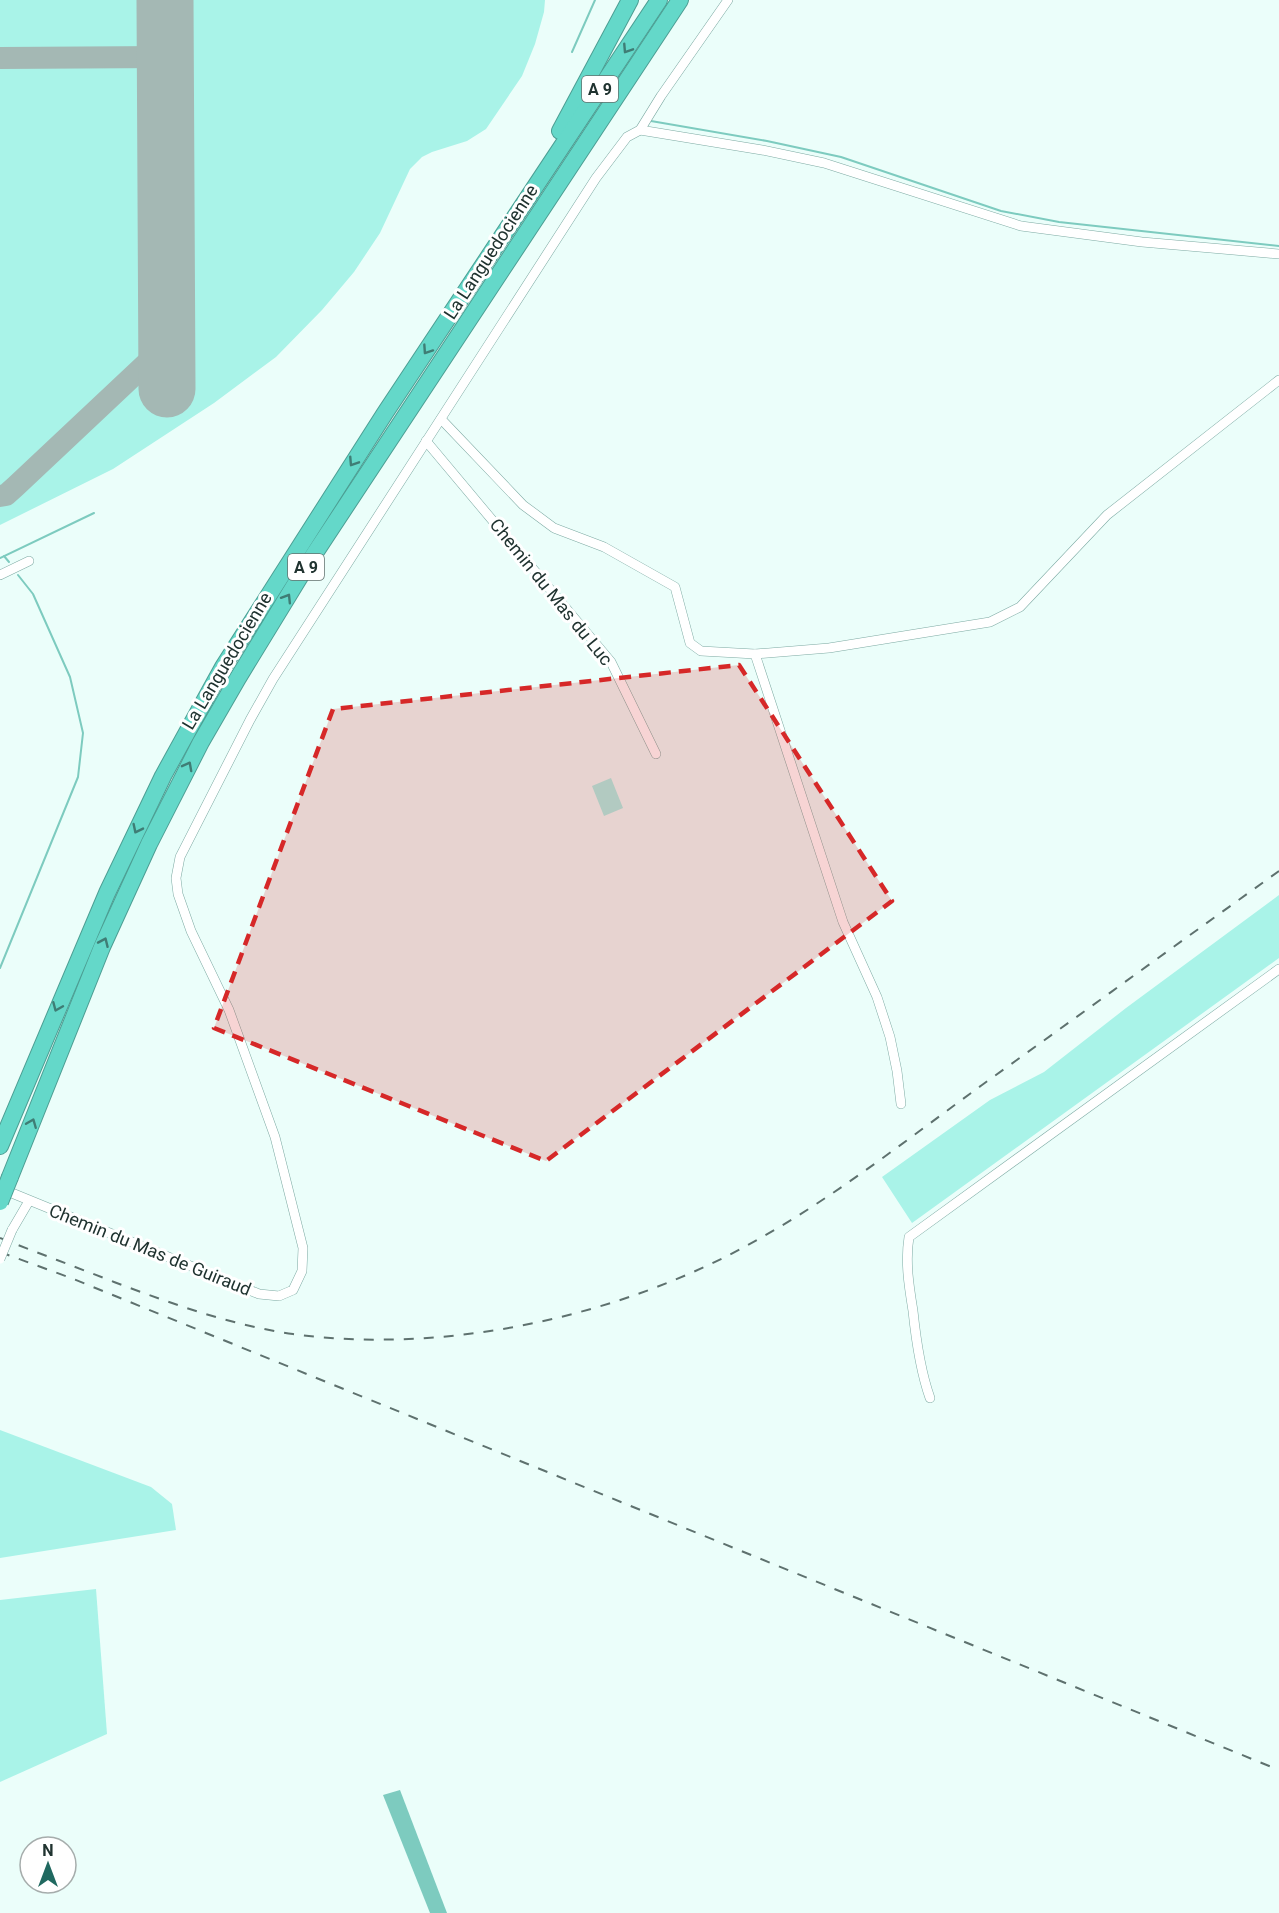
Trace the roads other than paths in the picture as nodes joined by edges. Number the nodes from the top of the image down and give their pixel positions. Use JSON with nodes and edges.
{"nodes":[{"id":1,"x":630,"y":0,"type":"edge"},
{"id":2,"x":659,"y":0,"type":"edge"},
{"id":3,"x":680,"y":0,"type":"edge"},
{"id":4,"x":728,"y":0,"type":"edge"},
{"id":5,"x":640,"y":130,"type":"junction"},
{"id":6,"x":541,"y":178,"type":"junction"},
{"id":7,"x":1279,"y":254,"type":"edge"},
{"id":8,"x":1279,"y":380,"type":"edge"},
{"id":9,"x":441,"y":419,"type":"junction"},
{"id":10,"x":426,"y":441,"type":"junction"},
{"id":11,"x":29,"y":561,"type":"dead end"},
{"id":12,"x":0,"y":575,"type":"edge"},
{"id":13,"x":755,"y":654,"type":"junction"},
{"id":14,"x":656,"y":754,"type":"dead end"},
{"id":15,"x":1279,"y":969,"type":"edge"},
{"id":16,"x":901,"y":1104,"type":"dead end"},
{"id":17,"x":0,"y":1146,"type":"edge"},
{"id":18,"x":5,"y":1183,"type":"edge"},
{"id":19,"x":29,"y":1201,"type":"junction"},
{"id":20,"x":0,"y":1202,"type":"edge"},
{"id":21,"x":0,"y":1259,"type":"edge"},
{"id":22,"x":930,"y":1398,"type":"dead end"}],
"edges":[{"from":1,"to":6,"type":"highway"},
{"from":2,"to":6,"type":"highway","name":"La Languedocienne","number":"A 9","one_way":true},
{"from":18,"to":3,"type":"highway","name":"La Languedocienne","number":"A 9","one_way":true},
{"from":4,"to":5,"type":"street"},
{"from":5,"to":7,"type":"street"},
{"from":5,"to":9,"type":"street"},
{"from":6,"to":17,"type":"highway","name":"La Languedocienne","number":"A 9","one_way":true},
{"from":8,"to":13,"type":"street"},
{"from":9,"to":10,"type":"street"},
{"from":9,"to":13,"type":"street"},
{"from":10,"to":14,"type":"street","name":"Chemin du Mas du Luc"},
{"from":10,"to":19,"type":"street","name":"Chemin du Mas de Guiraud"},
{"from":11,"to":12,"type":"street"},
{"from":13,"to":16,"type":"street"},
{"from":15,"to":22,"type":"street"},
{"from":18,"to":19,"type":"street"},
{"from":18,"to":20,"type":"highway","name":"La Languedocienne","number":"A 9","bridge":true},
{"from":19,"to":21,"type":"street","bridge":true}]}
